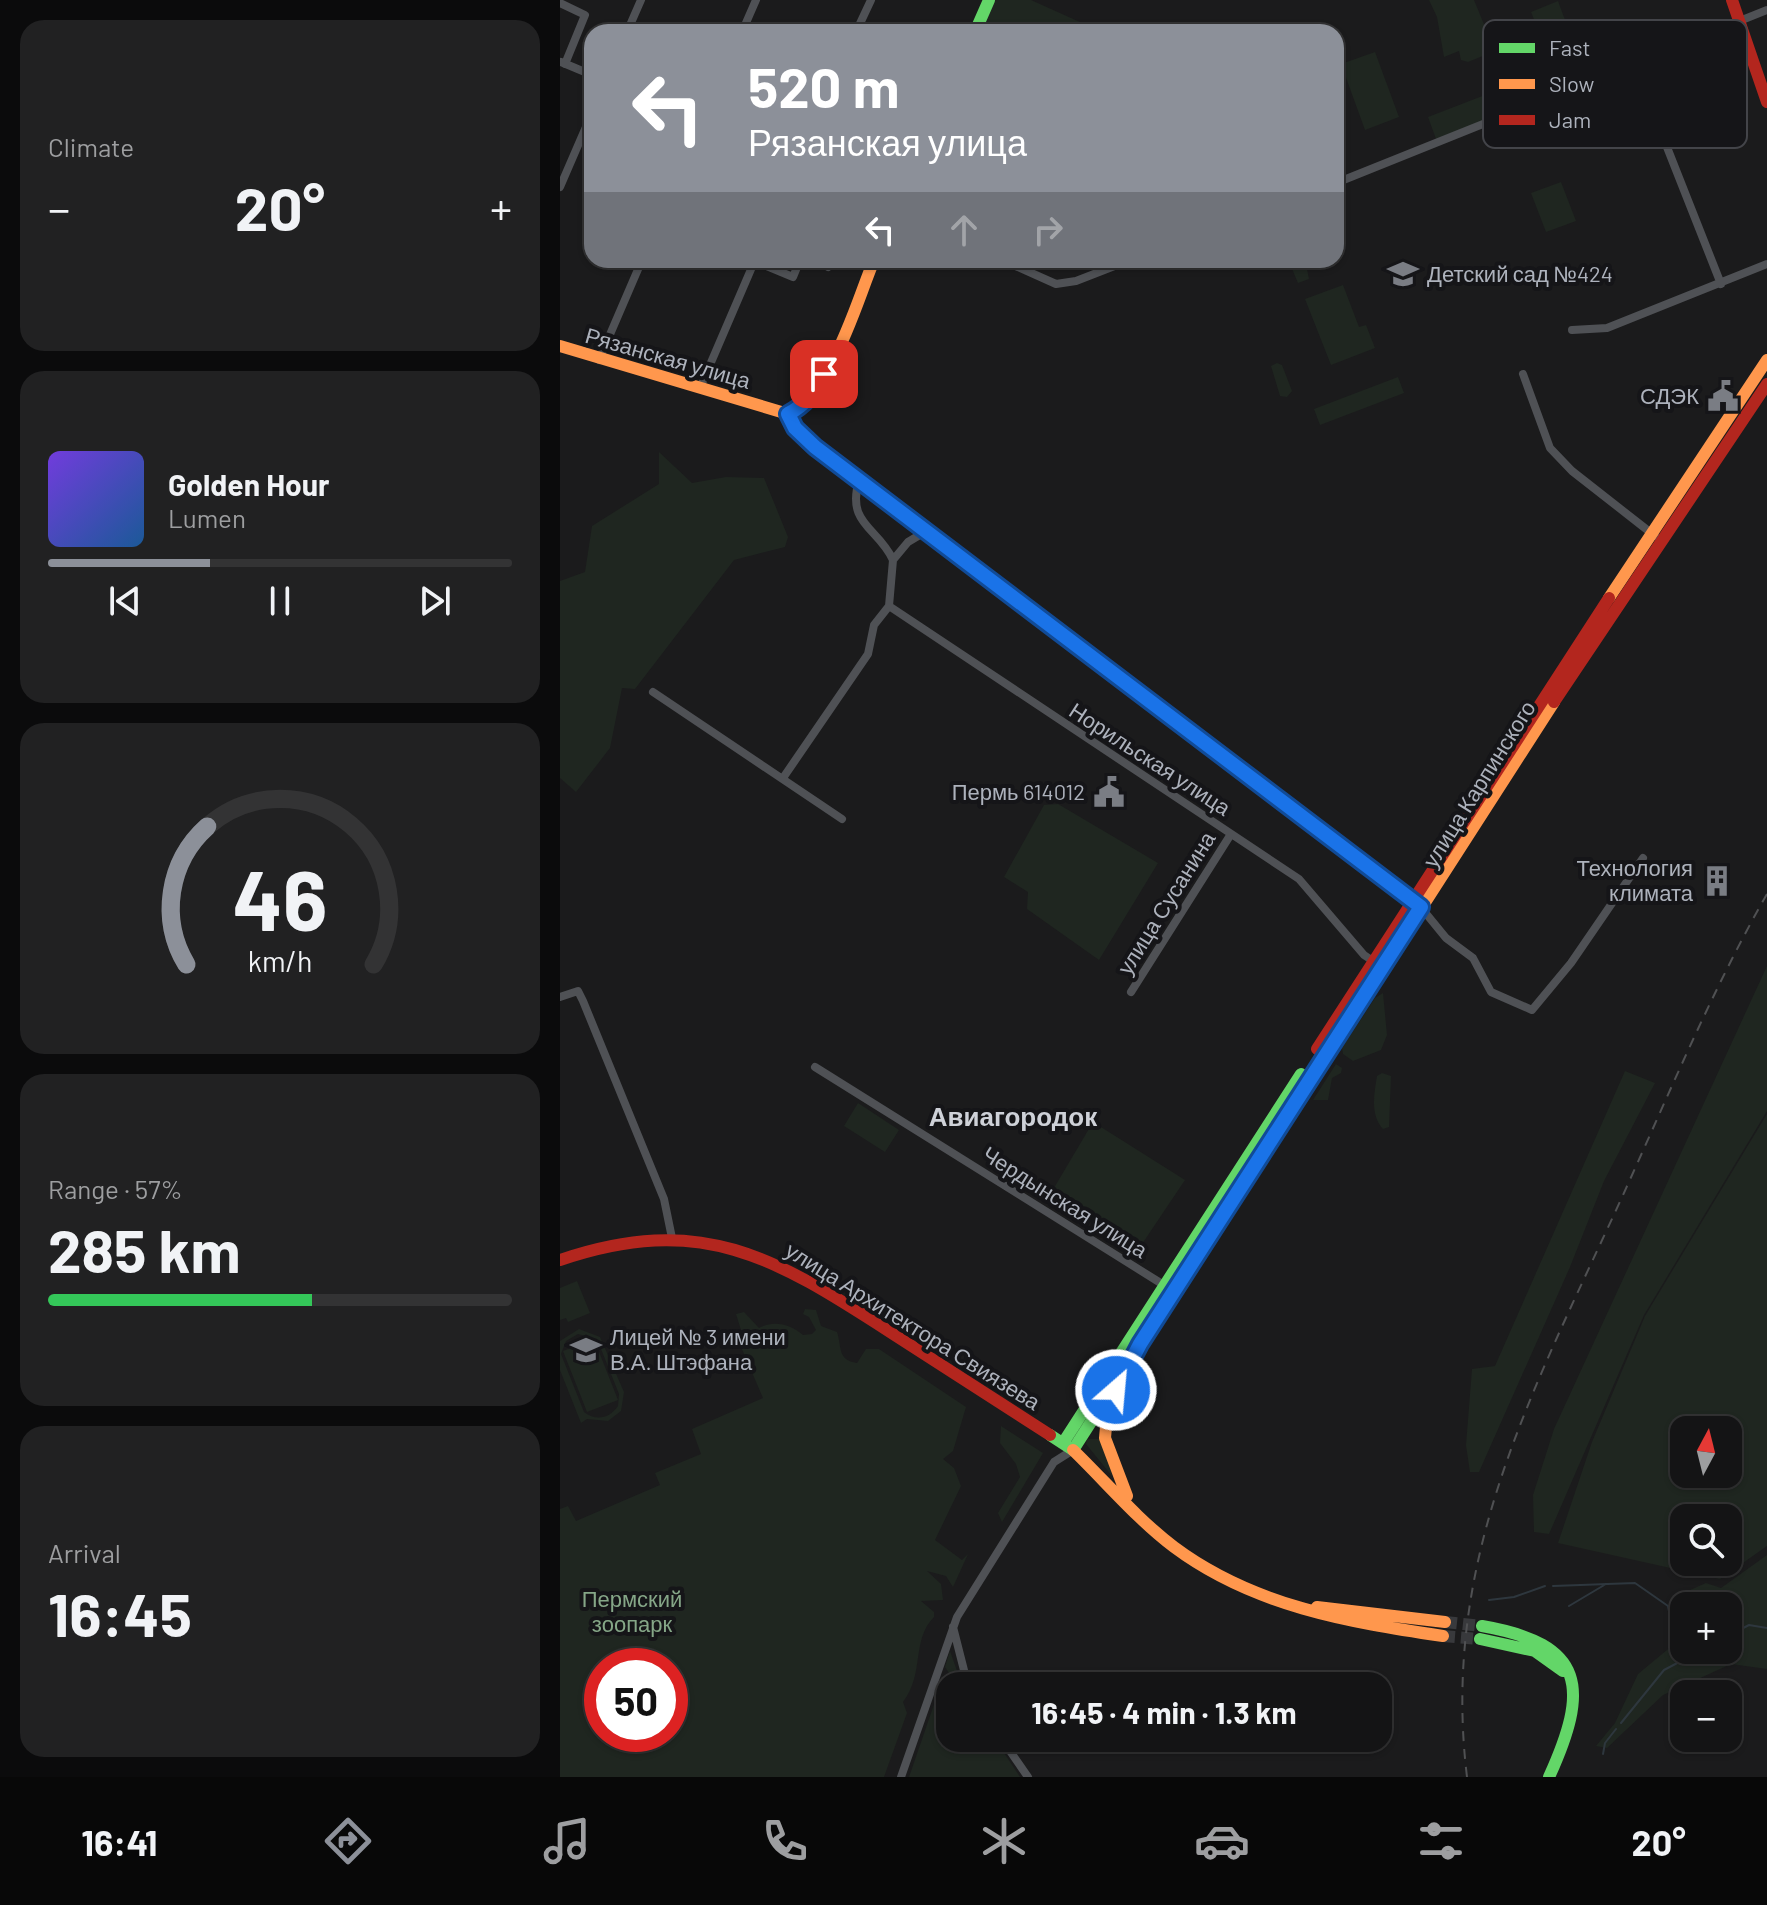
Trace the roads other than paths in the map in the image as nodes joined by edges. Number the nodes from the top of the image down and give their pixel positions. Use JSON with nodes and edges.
{"nodes":[{"id":1,"x":641,"y":0,"type":"edge"},
{"id":2,"x":756,"y":0,"type":"edge"},
{"id":3,"x":871,"y":0,"type":"edge"},
{"id":4,"x":989,"y":0,"type":"edge"},
{"id":5,"x":1732,"y":0,"type":"edge"},
{"id":6,"x":560,"y":3,"type":"edge"},
{"id":7,"x":1767,"y":10,"type":"edge"},
{"id":8,"x":1740,"y":20,"type":"joint"},
{"id":9,"x":630,"y":24,"type":"edge"},
{"id":10,"x":746,"y":24,"type":"edge"},
{"id":11,"x":860,"y":24,"type":"edge"},
{"id":12,"x":978,"y":24,"type":"edge"},
{"id":13,"x":1747,"y":50,"type":"edge"},
{"id":14,"x":562,"y":63,"type":"edge"},
{"id":15,"x":584,"y":72,"type":"edge"},
{"id":16,"x":1767,"y":102,"type":"edge"},
{"id":17,"x":1483,"y":125,"type":"edge"},
{"id":18,"x":584,"y":132,"type":"edge"},
{"id":19,"x":1667,"y":148,"type":"edge"},
{"id":20,"x":1344,"y":180,"type":"edge"},
{"id":21,"x":560,"y":187,"type":"edge"},
{"id":22,"x":1767,"y":264,"type":"edge"},
{"id":23,"x":639,"y":268,"type":"edge"},
{"id":24,"x":752,"y":268,"type":"edge"},
{"id":25,"x":772,"y":268,"type":"edge"},
{"id":26,"x":797,"y":268,"type":"edge"},
{"id":27,"x":870,"y":268,"type":"edge"},
{"id":28,"x":1020,"y":268,"type":"edge"},
{"id":29,"x":1109,"y":268,"type":"edge"},
{"id":30,"x":1721,"y":284,"type":"junction"},
{"id":31,"x":1572,"y":330,"type":"dead end"},
{"id":32,"x":560,"y":346,"type":"edge"},
{"id":33,"x":599,"y":360,"type":"junction"},
{"id":34,"x":1767,"y":360,"type":"edge"},
{"id":35,"x":1523,"y":374,"type":"dead end"},
{"id":36,"x":1767,"y":384,"type":"edge"},
{"id":37,"x":700,"y":388,"type":"junction"},
{"id":38,"x":788,"y":414,"type":"junction"},
{"id":39,"x":1721,"y":443,"type":"junction"},
{"id":40,"x":859,"y":480,"type":"junction"},
{"id":41,"x":928,"y":530,"type":"junction"},
{"id":42,"x":1658,"y":537,"type":"junction"},
{"id":43,"x":893,"y":560,"type":"junction"},
{"id":44,"x":889,"y":606,"type":"junction"},
{"id":45,"x":653,"y":692,"type":"dead end"},
{"id":46,"x":783,"y":778,"type":"junction"},
{"id":47,"x":1480,"y":793,"type":"junction"},
{"id":48,"x":1493,"y":800,"type":"junction"},
{"id":49,"x":842,"y":819,"type":"dead end"},
{"id":50,"x":1231,"y":834,"type":"junction"},
{"id":51,"x":1643,"y":858,"type":"dead end"},
{"id":52,"x":1417,"y":903,"type":"junction"},
{"id":53,"x":1374,"y":961,"type":"junction"},
{"id":54,"x":1131,"y":992,"type":"dead end"},
{"id":55,"x":560,"y":997,"type":"edge"},
{"id":56,"x":815,"y":1067,"type":"dead end"},
{"id":57,"x":1288,"y":1105,"type":"junction"},
{"id":58,"x":672,"y":1238,"type":"junction"},
{"id":59,"x":560,"y":1260,"type":"edge"},
{"id":60,"x":1169,"y":1288,"type":"junction"},
{"id":61,"x":1118,"y":1380,"type":"junction"},
{"id":62,"x":1068,"y":1446,"type":"junction"},
{"id":63,"x":1140,"y":1515,"type":"junction"},
{"id":64,"x":1286,"y":1603,"type":"junction"},
{"id":65,"x":1445,"y":1622,"type":"tunnel mouth"},
{"id":66,"x":953,"y":1626,"type":"junction"},
{"id":67,"x":1481,"y":1633,"type":"tunnel mouth"},
{"id":68,"x":1443,"y":1636,"type":"tunnel mouth"},
{"id":69,"x":964,"y":1672,"type":"edge"},
{"id":70,"x":1011,"y":1752,"type":"edge"},
{"id":71,"x":901,"y":1777,"type":"edge"},
{"id":72,"x":1028,"y":1777,"type":"edge"},
{"id":73,"x":1549,"y":1777,"type":"edge"}],
"edges":[{"from":1,"to":9,"type":"street"},
{"from":2,"to":10,"type":"street"},
{"from":3,"to":11,"type":"street"},
{"from":4,"to":12,"type":"main road"},
{"from":5,"to":8,"type":"main road"},
{"from":6,"to":14,"type":"street"},
{"from":7,"to":8,"type":"street"},
{"from":13,"to":16,"type":"main road"},
{"from":14,"to":15,"type":"street"},
{"from":17,"to":20,"type":"street"},
{"from":18,"to":21,"type":"street"},
{"from":19,"to":30,"type":"street"},
{"from":22,"to":30,"type":"street"},
{"from":23,"to":33,"type":"street"},
{"from":24,"to":37,"type":"street"},
{"from":25,"to":26,"type":"street"},
{"from":27,"to":38,"type":"main road"},
{"from":28,"to":29,"type":"street"},
{"from":30,"to":31,"type":"street"},
{"from":32,"to":33,"type":"main road","name":"Рязанская улица"},
{"from":33,"to":37,"type":"main road","name":"Рязанская улица"},
{"from":34,"to":39,"type":"main road","name":"улица Карпинского"},
{"from":35,"to":42,"type":"street"},
{"from":36,"to":39,"type":"main road","name":"улица Карпинского"},
{"from":37,"to":38,"type":"main road","name":"Рязанская улица"},
{"from":38,"to":40,"type":"main road"},
{"from":39,"to":42,"type":"main road","name":"улица Карпинского"},
{"from":40,"to":41,"type":"main road"},
{"from":40,"to":43,"type":"street"},
{"from":41,"to":43,"type":"street"},
{"from":41,"to":52,"type":"main road"},
{"from":42,"to":47,"type":"main road","name":"улица Карпинского"},
{"from":42,"to":48,"type":"main road","name":"улица Карпинского"},
{"from":43,"to":44,"type":"street"},
{"from":44,"to":46,"type":"street"},
{"from":44,"to":50,"type":"street","name":"Норильская улица"},
{"from":45,"to":46,"type":"street"},
{"from":46,"to":49,"type":"street"},
{"from":47,"to":48,"type":"main road"},
{"from":47,"to":52,"type":"main road","name":"улица Карпинского"},
{"from":48,"to":52,"type":"main road","name":"улица Карпинского"},
{"from":50,"to":53,"type":"street","name":"Норильская улица"},
{"from":50,"to":54,"type":"street","name":"улица Сусанина"},
{"from":51,"to":52,"type":"street"},
{"from":52,"to":53,"type":"main road","name":"улица Карпинского"},
{"from":52,"to":57,"type":"main road","name":"улица Карпинского"},
{"from":53,"to":57,"type":"main road","name":"улица Карпинского"},
{"from":55,"to":58,"type":"street"},
{"from":56,"to":60,"type":"street","name":"Чердынская улица"},
{"from":57,"to":60,"type":"main road","name":"улица Карпинского"},
{"from":58,"to":59,"type":"main road","name":"улица Архитектора Свиязева"},
{"from":58,"to":62,"type":"main road","name":"улица Архитектора Свиязева"},
{"from":60,"to":61,"type":"main road","name":"улица Карпинского"},
{"from":60,"to":62,"type":"main road","name":"улица Карпинского"},
{"from":61,"to":62,"type":"main road","name":"улица Карпинского"},
{"from":61,"to":63,"type":"main road"},
{"from":62,"to":63,"type":"main road","name":"улица Архитектора Свиязева"},
{"from":62,"to":66,"type":"street"},
{"from":63,"to":64,"type":"main road","name":"улица Архитектора Свиязева"},
{"from":64,"to":65,"type":"main road","name":"улица Архитектора Свиязева"},
{"from":64,"to":68,"type":"main road","name":"улица Архитектора Свиязева"},
{"from":66,"to":69,"type":"street"},
{"from":66,"to":71,"type":"street"},
{"from":67,"to":73,"type":"main road"},
{"from":70,"to":72,"type":"street"}]}
